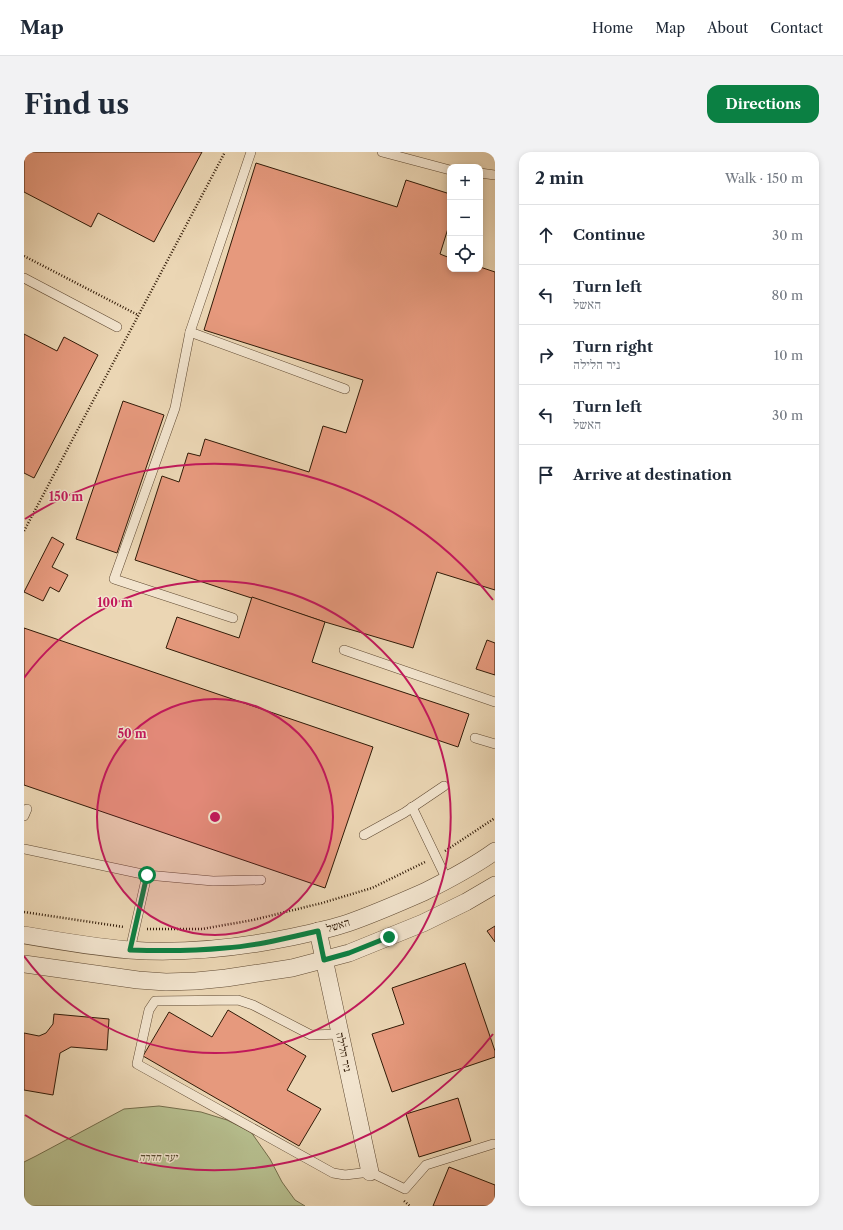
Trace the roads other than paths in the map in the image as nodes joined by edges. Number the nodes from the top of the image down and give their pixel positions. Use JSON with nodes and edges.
{"nodes":[{"id":1,"x":251,"y":152,"type":"edge"},
{"id":2,"x":382,"y":152,"type":"edge"},
{"id":3,"x":447,"y":169,"type":"edge"},
{"id":4,"x":483,"y":174,"type":"edge"},
{"id":5,"x":495,"y":175,"type":"edge"},
{"id":6,"x":24,"y":278,"type":"edge"},
{"id":7,"x":117,"y":327,"type":"dead end"},
{"id":8,"x":190,"y":332,"type":"junction"},
{"id":9,"x":345,"y":389,"type":"dead end"},
{"id":10,"x":233,"y":618,"type":"dead end"},
{"id":11,"x":344,"y":650,"type":"dead end"},
{"id":12,"x":495,"y":702,"type":"edge"},
{"id":13,"x":475,"y":738,"type":"dead end"},
{"id":14,"x":495,"y":744,"type":"edge"},
{"id":15,"x":444,"y":786,"type":"dead end"},
{"id":16,"x":412,"y":807,"type":"junction"},
{"id":17,"x":364,"y":834,"type":"dead end"},
{"id":18,"x":24,"y":849,"type":"edge"},
{"id":19,"x":495,"y":851,"type":"edge"},
{"id":20,"x":147,"y":875,"type":"junction"},
{"id":21,"x":261,"y":880,"type":"dead end"},
{"id":22,"x":447,"y":880,"type":"junction"},
{"id":23,"x":495,"y":885,"type":"edge"},
{"id":24,"x":318,"y":931,"type":"junction"},
{"id":25,"x":24,"y":935,"type":"edge"},
{"id":26,"x":130,"y":950,"type":"junction"},
{"id":27,"x":324,"y":960,"type":"junction"},
{"id":28,"x":24,"y":964,"type":"edge"},
{"id":29,"x":340,"y":1034,"type":"junction"},
{"id":30,"x":493,"y":1144,"type":"dead end"},
{"id":31,"x":370,"y":1172,"type":"junction"}],
"edges":[{"from":1,"to":8,"type":"lane"},
{"from":2,"to":3,"type":"lane"},
{"from":4,"to":5,"type":"lane"},
{"from":6,"to":7,"type":"lane"},
{"from":8,"to":9,"type":"lane"},
{"from":8,"to":10,"type":"lane"},
{"from":11,"to":12,"type":"lane"},
{"from":13,"to":14,"type":"lane"},
{"from":15,"to":16,"type":"lane"},
{"from":16,"to":17,"type":"lane"},
{"from":16,"to":22,"type":"lane"},
{"from":18,"to":20,"type":"lane"},
{"from":19,"to":22,"type":"street","name":"האשל"},
{"from":20,"to":21,"type":"lane"},
{"from":20,"to":26,"type":"lane"},
{"from":22,"to":24,"type":"street","name":"האשל"},
{"from":23,"to":27,"type":"street"},
{"from":24,"to":26,"type":"street","name":"האשל"},
{"from":24,"to":27,"type":"street","name":"ניר הלילה"},
{"from":25,"to":26,"type":"street","name":"האשל"},
{"from":27,"to":28,"type":"street"},
{"from":27,"to":29,"type":"street","name":"ניר הלילה"},
{"from":29,"to":31,"type":"street","name":"ניר הלילה"},
{"from":29,"to":31,"type":"lane"},
{"from":30,"to":31,"type":"lane"}]}
